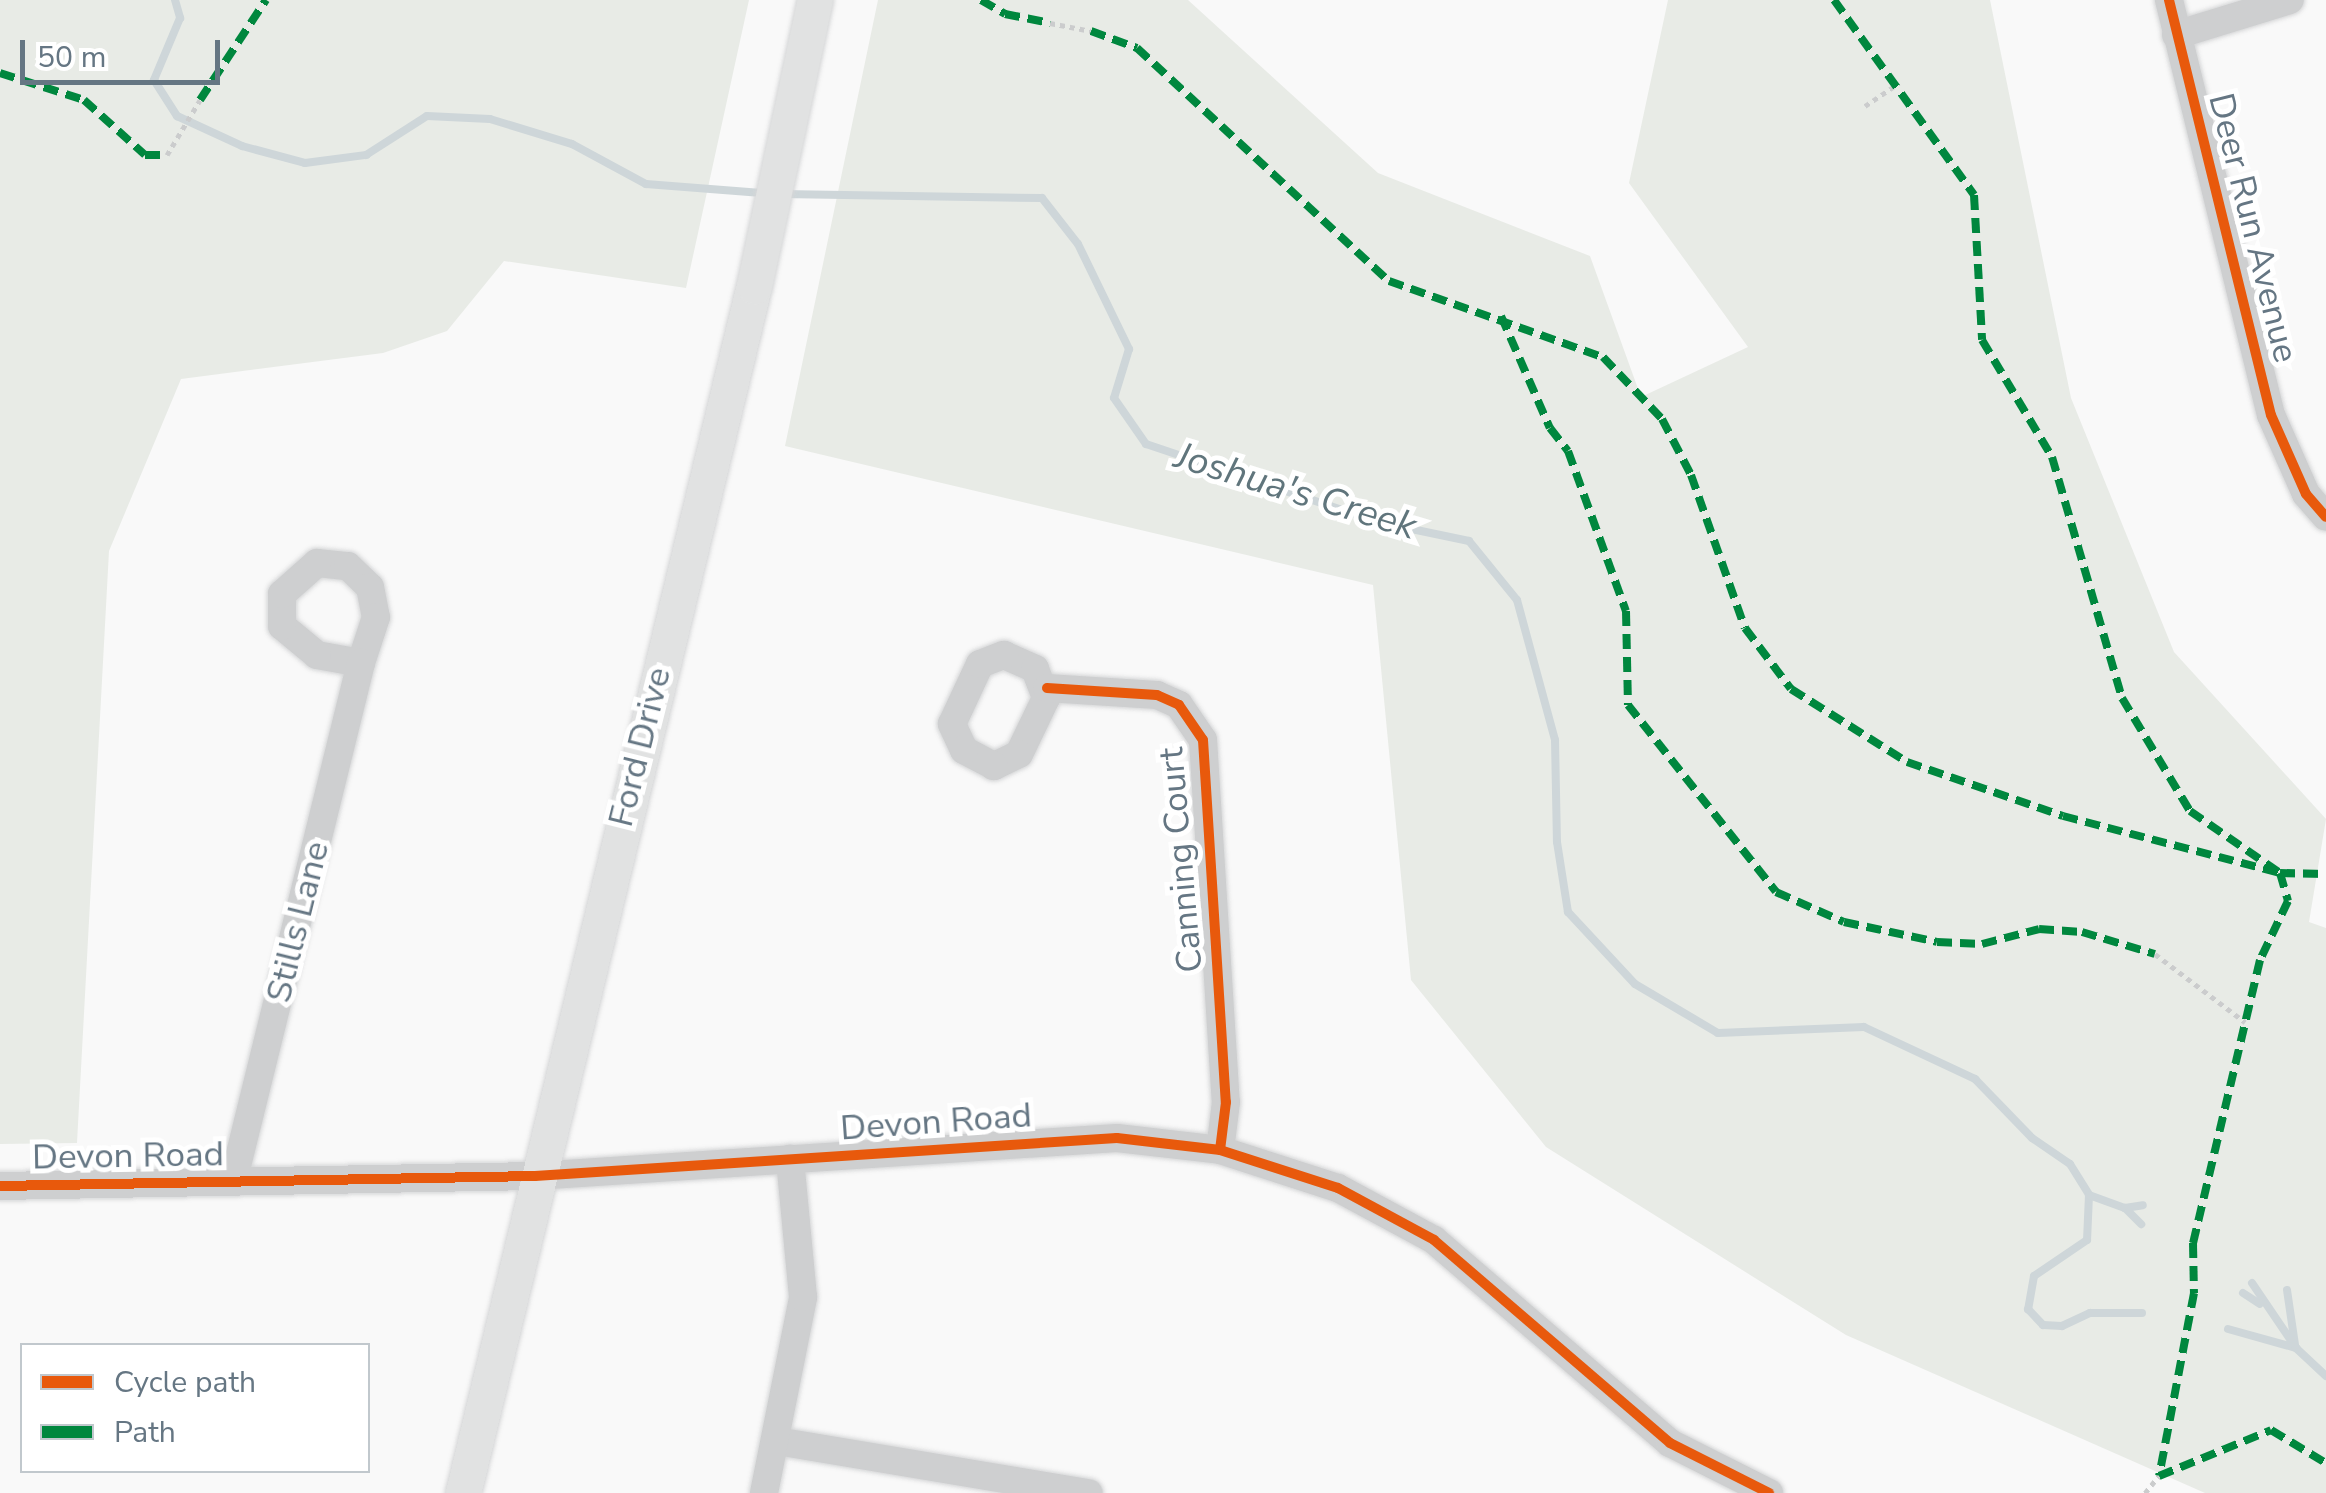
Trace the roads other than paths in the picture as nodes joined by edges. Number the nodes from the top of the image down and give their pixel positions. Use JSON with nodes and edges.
{"nodes":[{"id":1,"x":815,"y":0,"type":"edge"},
{"id":2,"x":2169,"y":0,"type":"edge"},
{"id":3,"x":2290,"y":0,"type":"edge"},
{"id":4,"x":2176,"y":35,"type":"junction"},
{"id":5,"x":2326,"y":516,"type":"edge"},
{"id":6,"x":361,"y":663,"type":"dead end"},
{"id":7,"x":1046,"y":688,"type":"dead end"},
{"id":8,"x":1220,"y":1150,"type":"junction"},
{"id":9,"x":790,"y":1159,"type":"junction"},
{"id":10,"x":536,"y":1176,"type":"junction"},
{"id":11,"x":233,"y":1182,"type":"junction"},
{"id":12,"x":0,"y":1186,"type":"edge"},
{"id":13,"x":777,"y":1440,"type":"junction"},
{"id":14,"x":463,"y":1493,"type":"edge"},
{"id":15,"x":764,"y":1493,"type":"edge"},
{"id":16,"x":1089,"y":1493,"type":"edge"},
{"id":17,"x":1768,"y":1493,"type":"edge"}],
"edges":[{"from":1,"to":10,"type":"main road","name":"Ford Drive"},
{"from":2,"to":4,"type":"street","name":"Deer Run Avenue"},
{"from":3,"to":4,"type":"street"},
{"from":4,"to":5,"type":"street","name":"Deer Run Avenue"},
{"from":6,"to":11,"type":"street","name":"Stills Lane"},
{"from":7,"to":8,"type":"street","name":"Canning Court"},
{"from":8,"to":9,"type":"street","name":"Devon Road"},
{"from":8,"to":17,"type":"street","name":"Devon Road"},
{"from":9,"to":10,"type":"street","name":"Devon Road"},
{"from":9,"to":13,"type":"street"},
{"from":10,"to":11,"type":"street","name":"Devon Road"},
{"from":10,"to":14,"type":"main road","name":"Ford Drive"},
{"from":11,"to":12,"type":"street","name":"Devon Road"},
{"from":13,"to":15,"type":"street"},
{"from":13,"to":16,"type":"street"}]}
